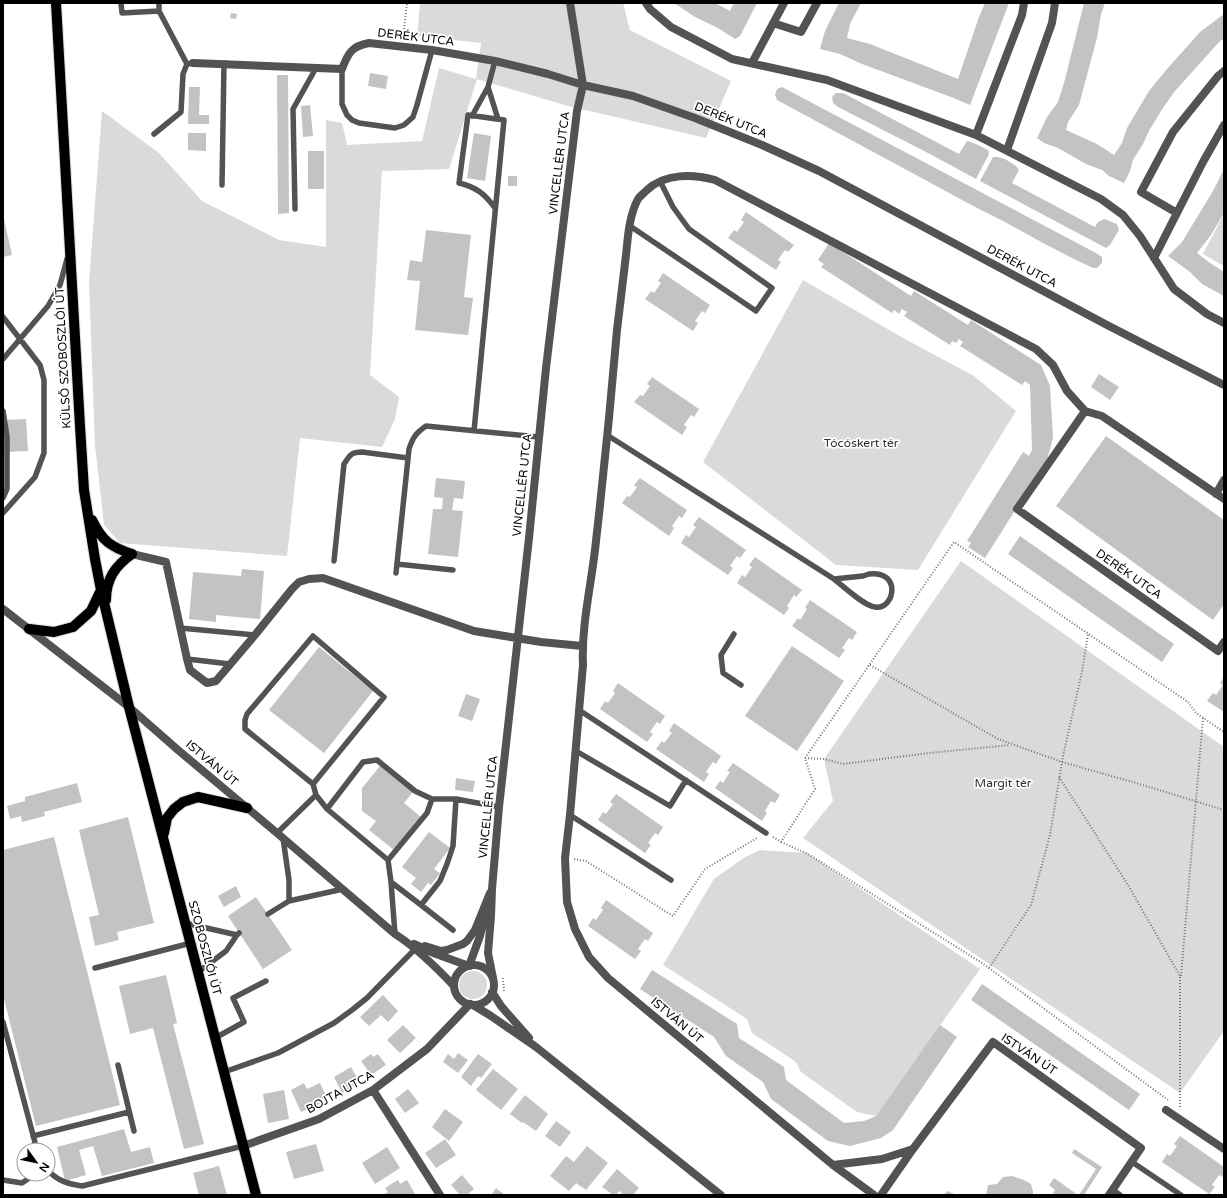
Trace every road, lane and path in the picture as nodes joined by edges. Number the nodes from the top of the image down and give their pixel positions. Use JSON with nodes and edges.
{"nodes":[{"id":1,"x":56,"y":3,"type":"edge"},
{"id":2,"x":121,"y":3,"type":"edge"},
{"id":3,"x":159,"y":3,"type":"edge"},
{"id":4,"x":407,"y":3,"type":"edge"},
{"id":5,"x":570,"y":3,"type":"edge"},
{"id":6,"x":646,"y":3,"type":"edge"},
{"id":7,"x":784,"y":3,"type":"edge"},
{"id":8,"x":817,"y":3,"type":"edge"},
{"id":9,"x":1024,"y":3,"type":"edge"},
{"id":10,"x":1055,"y":3,"type":"edge"},
{"id":11,"x":159,"y":11,"type":"junction"},
{"id":12,"x":773,"y":23,"type":"junction"},
{"id":13,"x":402,"y":47,"type":"junction"},
{"id":14,"x":432,"y":50,"type":"junction"},
{"id":15,"x":495,"y":61,"type":"junction"},
{"id":16,"x":224,"y":63,"type":"junction"},
{"id":17,"x":752,"y":63,"type":"junction"},
{"id":18,"x":190,"y":64,"type":"junction"},
{"id":19,"x":316,"y":68,"type":"junction"},
{"id":20,"x":342,"y":69,"type":"junction"},
{"id":21,"x":1224,"y":71,"type":"edge"},
{"id":22,"x":583,"y":85,"type":"junction"},
{"id":23,"x":488,"y":87,"type":"junction"},
{"id":24,"x":472,"y":116,"type":"junction"},
{"id":25,"x":498,"y":119,"type":"junction"},
{"id":26,"x":1224,"y":126,"type":"edge"},
{"id":27,"x":154,"y":134,"type":"dead end"},
{"id":28,"x":976,"y":135,"type":"junction"},
{"id":29,"x":1007,"y":150,"type":"junction"},
{"id":30,"x":660,"y":181,"type":"junction"},
{"id":31,"x":222,"y":185,"type":"dead end"},
{"id":32,"x":495,"y":208,"type":"junction"},
{"id":33,"x":295,"y":209,"type":"dead end"},
{"id":34,"x":1177,"y":213,"type":"junction"},
{"id":35,"x":630,"y":226,"type":"junction"},
{"id":36,"x":70,"y":249,"type":"junction"},
{"id":37,"x":1154,"y":258,"type":"junction"},
{"id":38,"x":3,"y":317,"type":"edge"},
{"id":39,"x":1224,"y":323,"type":"edge"},
{"id":40,"x":20,"y":338,"type":"junction"},
{"id":41,"x":3,"y":359,"type":"edge"},
{"id":42,"x":1224,"y":385,"type":"edge"},
{"id":43,"x":3,"y":411,"type":"edge"},
{"id":44,"x":1085,"y":411,"type":"junction"},
{"id":45,"x":474,"y":431,"type":"junction"},
{"id":46,"x":607,"y":435,"type":"junction"},
{"id":47,"x":539,"y":437,"type":"junction"},
{"id":48,"x":408,"y":458,"type":"junction"},
{"id":49,"x":1224,"y":480,"type":"edge"},
{"id":50,"x":1216,"y":494,"type":"junction"},
{"id":51,"x":3,"y":498,"type":"edge"},
{"id":52,"x":1224,"y":499,"type":"edge"},
{"id":53,"x":3,"y":513,"type":"edge"},
{"id":54,"x":88,"y":513,"type":"junction"},
{"id":55,"x":132,"y":554,"type":"junction"},
{"id":56,"x":334,"y":561,"type":"dead end"},
{"id":57,"x":396,"y":564,"type":"junction"},
{"id":58,"x":453,"y":570,"type":"dead end"},
{"id":59,"x":396,"y":573,"type":"dead end"},
{"id":60,"x":834,"y":579,"type":"junction"},
{"id":61,"x":101,"y":590,"type":"junction"},
{"id":62,"x":3,"y":608,"type":"edge"},
{"id":63,"x":106,"y":612,"type":"junction"},
{"id":64,"x":180,"y":628,"type":"junction"},
{"id":65,"x":28,"y":629,"type":"junction"},
{"id":66,"x":734,"y":634,"type":"dead end"},
{"id":67,"x":1088,"y":634,"type":"junction"},
{"id":68,"x":255,"y":635,"type":"junction"},
{"id":69,"x":518,"y":639,"type":"junction"},
{"id":70,"x":1224,"y":642,"type":"edge"},
{"id":71,"x":582,"y":646,"type":"junction"},
{"id":72,"x":1221,"y":653,"type":"edge"},
{"id":73,"x":187,"y":659,"type":"junction"},
{"id":74,"x":230,"y":664,"type":"junction"},
{"id":75,"x":741,"y":684,"type":"dead end"},
{"id":76,"x":129,"y":707,"type":"junction"},
{"id":77,"x":579,"y":710,"type":"junction"},
{"id":78,"x":1203,"y":718,"type":"junction"},
{"id":79,"x":1224,"y":732,"type":"edge"},
{"id":80,"x":1012,"y":745,"type":"junction"},
{"id":81,"x":576,"y":750,"type":"junction"},
{"id":82,"x":805,"y":758,"type":"dead end"},
{"id":83,"x":1062,"y":762,"type":"junction"},
{"id":84,"x":1059,"y":777,"type":"junction"},
{"id":85,"x":686,"y":780,"type":"junction"},
{"id":86,"x":312,"y":784,"type":"junction"},
{"id":87,"x":316,"y":795,"type":"junction"},
{"id":88,"x":432,"y":799,"type":"junction"},
{"id":89,"x":456,"y":799,"type":"junction"},
{"id":90,"x":1195,"y":802,"type":"junction"},
{"id":91,"x":499,"y":807,"type":"junction"},
{"id":92,"x":247,"y":808,"type":"junction"},
{"id":93,"x":327,"y":809,"type":"junction"},
{"id":94,"x":1224,"y":810,"type":"edge"},
{"id":95,"x":570,"y":815,"type":"junction"},
{"id":96,"x":766,"y":833,"type":"dead end"},
{"id":97,"x":280,"y":835,"type":"junction"},
{"id":98,"x":164,"y":842,"type":"junction"},
{"id":99,"x":780,"y":842,"type":"dead end"},
{"id":100,"x":388,"y":860,"type":"junction"},
{"id":101,"x":671,"y":880,"type":"dead end"},
{"id":102,"x":391,"y":882,"type":"junction"},
{"id":103,"x":492,"y":889,"type":"junction"},
{"id":104,"x":343,"y":890,"type":"junction"},
{"id":105,"x":288,"y":901,"type":"junction"},
{"id":106,"x":421,"y":905,"type":"junction"},
{"id":107,"x":268,"y":914,"type":"dead end"},
{"id":108,"x":185,"y":923,"type":"junction"},
{"id":109,"x":453,"y":930,"type":"dead end"},
{"id":110,"x":395,"y":934,"type":"junction"},
{"id":111,"x":404,"y":939,"type":"junction"},
{"id":112,"x":190,"y":943,"type":"junction"},
{"id":113,"x":415,"y":948,"type":"junction"},
{"id":114,"x":469,"y":966,"type":"junction"},
{"id":115,"x":95,"y":968,"type":"dead end"},
{"id":116,"x":989,"y":968,"type":"junction"},
{"id":117,"x":198,"y":972,"type":"junction"},
{"id":118,"x":493,"y":978,"type":"junction"},
{"id":119,"x":266,"y":981,"type":"dead end"},
{"id":120,"x":454,"y":986,"type":"junction"},
{"id":121,"x":1180,"y":988,"type":"junction"},
{"id":122,"x":492,"y":992,"type":"junction"},
{"id":123,"x":472,"y":1004,"type":"junction"},
{"id":124,"x":3,"y":1022,"type":"edge"},
{"id":125,"x":215,"y":1038,"type":"junction"},
{"id":126,"x":536,"y":1047,"type":"junction"},
{"id":127,"x":118,"y":1065,"type":"dead end"},
{"id":128,"x":224,"y":1072,"type":"junction"},
{"id":129,"x":373,"y":1090,"type":"junction"},
{"id":130,"x":1172,"y":1103,"type":"dead end"},
{"id":131,"x":1176,"y":1106,"type":"dead end"},
{"id":132,"x":1166,"y":1110,"type":"dead end"},
{"id":133,"x":129,"y":1112,"type":"junction"},
{"id":134,"x":134,"y":1131,"type":"dead end"},
{"id":135,"x":34,"y":1136,"type":"junction"},
{"id":136,"x":35,"y":1142,"type":"edge"},
{"id":137,"x":243,"y":1146,"type":"junction"},
{"id":138,"x":913,"y":1149,"type":"junction"},
{"id":139,"x":1224,"y":1149,"type":"edge"},
{"id":140,"x":1132,"y":1162,"type":"junction"},
{"id":141,"x":833,"y":1165,"type":"junction"},
{"id":142,"x":56,"y":1177,"type":"edge"},
{"id":143,"x":3,"y":1180,"type":"edge"},
{"id":144,"x":24,"y":1182,"type":"edge"},
{"id":145,"x":1111,"y":1192,"type":"edge"},
{"id":146,"x":256,"y":1195,"type":"edge"},
{"id":147,"x":440,"y":1195,"type":"edge"},
{"id":148,"x":721,"y":1195,"type":"edge"},
{"id":149,"x":874,"y":1195,"type":"edge"},
{"id":150,"x":881,"y":1195,"type":"edge"},
{"id":151,"x":1120,"y":1195,"type":"edge"},
{"id":152,"x":1181,"y":1195,"type":"edge"}],
"edges":[{"from":1,"to":36,"type":"main road","name":"KÜLSŐ SZOBOSZLÓI ÚT"},
{"from":2,"to":11,"type":"lane"},
{"from":3,"to":11,"type":"lane"},
{"from":4,"to":13,"type":"path"},
{"from":5,"to":22,"type":"street"},
{"from":6,"to":17,"type":"street"},
{"from":7,"to":12,"type":"street"},
{"from":8,"to":12,"type":"street"},
{"from":9,"to":28,"type":"street"},
{"from":10,"to":29,"type":"street"},
{"from":11,"to":18,"type":"lane"},
{"from":12,"to":17,"type":"street"},
{"from":13,"to":14,"type":"street","name":"DERÉK UTCA"},
{"from":13,"to":20,"type":"street","name":"DERÉK UTCA"},
{"from":14,"to":15,"type":"street","name":"DERÉK UTCA"},
{"from":14,"to":20,"type":"lane"},
{"from":15,"to":22,"type":"street","name":"DERÉK UTCA"},
{"from":15,"to":23,"type":"lane"},
{"from":16,"to":18,"type":"street"},
{"from":16,"to":19,"type":"street"},
{"from":16,"to":31,"type":"lane"},
{"from":17,"to":28,"type":"street"},
{"from":18,"to":27,"type":"lane"},
{"from":19,"to":20,"type":"street"},
{"from":19,"to":33,"type":"lane"},
{"from":21,"to":34,"type":"street"},
{"from":22,"to":42,"type":"street","name":"DERÉK UTCA"},
{"from":22,"to":47,"type":"street","name":"VINCELLÉR UTCA"},
{"from":23,"to":24,"type":"lane"},
{"from":23,"to":25,"type":"lane"},
{"from":24,"to":25,"type":"lane"},
{"from":24,"to":32,"type":"lane"},
{"from":25,"to":32,"type":"lane"},
{"from":26,"to":34,"type":"street"},
{"from":28,"to":29,"type":"street"},
{"from":29,"to":37,"type":"street"},
{"from":30,"to":35,"type":"street"},
{"from":30,"to":35,"type":"lane"},
{"from":30,"to":44,"type":"street"},
{"from":32,"to":45,"type":"lane"},
{"from":34,"to":37,"type":"street"},
{"from":35,"to":46,"type":"street"},
{"from":36,"to":40,"type":"lane"},
{"from":36,"to":54,"type":"main road","name":"KÜLSŐ SZOBOSZLÓI ÚT"},
{"from":37,"to":39,"type":"street"},
{"from":38,"to":40,"type":"lane"},
{"from":40,"to":41,"type":"lane"},
{"from":40,"to":53,"type":"lane"},
{"from":43,"to":51,"type":"lane"},
{"from":44,"to":50,"type":"street"},
{"from":44,"to":72,"type":"street","name":"DERÉK UTCA"},
{"from":45,"to":47,"type":"lane"},
{"from":45,"to":48,"type":"lane"},
{"from":46,"to":60,"type":"lane"},
{"from":46,"to":71,"type":"street"},
{"from":47,"to":69,"type":"street","name":"VINCELLÉR UTCA"},
{"from":48,"to":56,"type":"lane"},
{"from":48,"to":57,"type":"lane"},
{"from":49,"to":50,"type":"street"},
{"from":50,"to":52,"type":"street"},
{"from":54,"to":55,"type":"main road"},
{"from":54,"to":61,"type":"main road","name":"KÜLSŐ SZOBOSZLÓI ÚT"},
{"from":55,"to":63,"type":"main road"},
{"from":55,"to":64,"type":"street"},
{"from":57,"to":58,"type":"lane"},
{"from":57,"to":59,"type":"lane"},
{"from":60,"to":60,"type":"lane"},
{"from":61,"to":63,"type":"main road","name":"KÜLSŐ SZOBOSZLÓI ÚT"},
{"from":61,"to":65,"type":"main road"},
{"from":62,"to":65,"type":"street","name":"ISTVÁN ÚT"},
{"from":63,"to":76,"type":"main road","name":"KÜLSŐ SZOBOSZLÓI ÚT"},
{"from":64,"to":68,"type":"lane"},
{"from":64,"to":73,"type":"street"},
{"from":65,"to":76,"type":"street","name":"ISTVÁN ÚT"},
{"from":66,"to":75,"type":"lane"},
{"from":67,"to":78,"type":"path"},
{"from":67,"to":80,"type":"path"},
{"from":67,"to":83,"type":"path"},
{"from":68,"to":69,"type":"street"},
{"from":68,"to":74,"type":"street"},
{"from":69,"to":71,"type":"street"},
{"from":69,"to":91,"type":"street","name":"VINCELLÉR UTCA"},
{"from":70,"to":72,"type":"street","name":"DERÉK UTCA"},
{"from":71,"to":77,"type":"street"},
{"from":73,"to":74,"type":"lane"},
{"from":73,"to":74,"type":"street"},
{"from":76,"to":92,"type":"street","name":"ISTVÁN ÚT"},
{"from":76,"to":98,"type":"main road","name":"SZOBOSZLÓI ÚT"},
{"from":77,"to":81,"type":"street"},
{"from":77,"to":85,"type":"lane"},
{"from":78,"to":79,"type":"path"},
{"from":78,"to":90,"type":"path"},
{"from":80,"to":82,"type":"path"},
{"from":80,"to":83,"type":"path"},
{"from":81,"to":85,"type":"lane"},
{"from":81,"to":95,"type":"street"},
{"from":83,"to":84,"type":"path"},
{"from":83,"to":90,"type":"path"},
{"from":84,"to":116,"type":"path"},
{"from":84,"to":121,"type":"path"},
{"from":85,"to":96,"type":"lane"},
{"from":86,"to":86,"type":"lane"},
{"from":86,"to":87,"type":"lane"},
{"from":87,"to":93,"type":"lane"},
{"from":87,"to":97,"type":"lane"},
{"from":88,"to":89,"type":"lane"},
{"from":88,"to":93,"type":"lane"},
{"from":88,"to":100,"type":"lane"},
{"from":89,"to":91,"type":"lane"},
{"from":89,"to":106,"type":"lane"},
{"from":90,"to":94,"type":"path"},
{"from":90,"to":121,"type":"path"},
{"from":91,"to":103,"type":"street","name":"VINCELLÉR UTCA"},
{"from":92,"to":97,"type":"street","name":"ISTVÁN ÚT"},
{"from":92,"to":98,"type":"main road"},
{"from":93,"to":100,"type":"lane"},
{"from":95,"to":101,"type":"lane"},
{"from":95,"to":141,"type":"street","name":"ISTVÁN ÚT"},
{"from":97,"to":104,"type":"street","name":"ISTVÁN ÚT"},
{"from":97,"to":105,"type":"lane"},
{"from":98,"to":108,"type":"main road","name":"SZOBOSZLÓI ÚT"},
{"from":99,"to":116,"type":"path"},
{"from":100,"to":102,"type":"lane"},
{"from":102,"to":106,"type":"lane"},
{"from":102,"to":110,"type":"lane"},
{"from":103,"to":111,"type":"street"},
{"from":103,"to":114,"type":"street","name":"VINCELLÉR UTCA"},
{"from":103,"to":118,"type":"street","name":"VINCELLÉR UTCA"},
{"from":104,"to":105,"type":"lane"},
{"from":104,"to":110,"type":"street","name":"ISTVÁN ÚT"},
{"from":105,"to":107,"type":"lane"},
{"from":106,"to":109,"type":"lane"},
{"from":108,"to":112,"type":"main road","name":"SZOBOSZLÓI ÚT"},
{"from":108,"to":117,"type":"lane"},
{"from":110,"to":111,"type":"street","name":"ISTVÁN ÚT"},
{"from":111,"to":113,"type":"street","name":"ISTVÁN ÚT"},
{"from":111,"to":114,"type":"street","name":"ISTVÁN ÚT"},
{"from":112,"to":115,"type":"lane"},
{"from":112,"to":117,"type":"main road","name":"SZOBOSZLÓI ÚT"},
{"from":113,"to":120,"type":"street","name":"ISTVÁN ÚT"},
{"from":113,"to":128,"type":"lane"},
{"from":114,"to":118,"type":"street"},
{"from":114,"to":120,"type":"street"},
{"from":116,"to":130,"type":"path"},
{"from":117,"to":125,"type":"main road","name":"SZOBOSZLÓI ÚT"},
{"from":118,"to":122,"type":"street"},
{"from":119,"to":125,"type":"lane"},
{"from":120,"to":123,"type":"street"},
{"from":121,"to":131,"type":"path"},
{"from":122,"to":123,"type":"street"},
{"from":122,"to":126,"type":"street"},
{"from":123,"to":126,"type":"street"},
{"from":123,"to":129,"type":"street","name":"BOJTA UTCA"},
{"from":124,"to":135,"type":"lane"},
{"from":125,"to":128,"type":"main road","name":"SZOBOSZLÓI ÚT"},
{"from":126,"to":148,"type":"street"},
{"from":127,"to":133,"type":"lane"},
{"from":128,"to":137,"type":"main road","name":"SZOBOSZLÓI ÚT"},
{"from":129,"to":137,"type":"street","name":"BOJTA UTCA"},
{"from":129,"to":147,"type":"street"},
{"from":132,"to":139,"type":"street"},
{"from":133,"to":134,"type":"lane"},
{"from":133,"to":135,"type":"lane"},
{"from":135,"to":136,"type":"lane"},
{"from":137,"to":142,"type":"lane"},
{"from":137,"to":146,"type":"main road","name":"SZOBOSZLÓI ÚT"},
{"from":138,"to":140,"type":"street","name":"ISTVÁN ÚT"},
{"from":138,"to":141,"type":"street"},
{"from":138,"to":150,"type":"street"},
{"from":140,"to":145,"type":"street","name":"ISTVÁN ÚT"},
{"from":140,"to":152,"type":"lane"},
{"from":141,"to":149,"type":"street","name":"ISTVÁN ÚT"},
{"from":143,"to":144,"type":"lane"},
{"from":145,"to":151,"type":"lane"}]}
